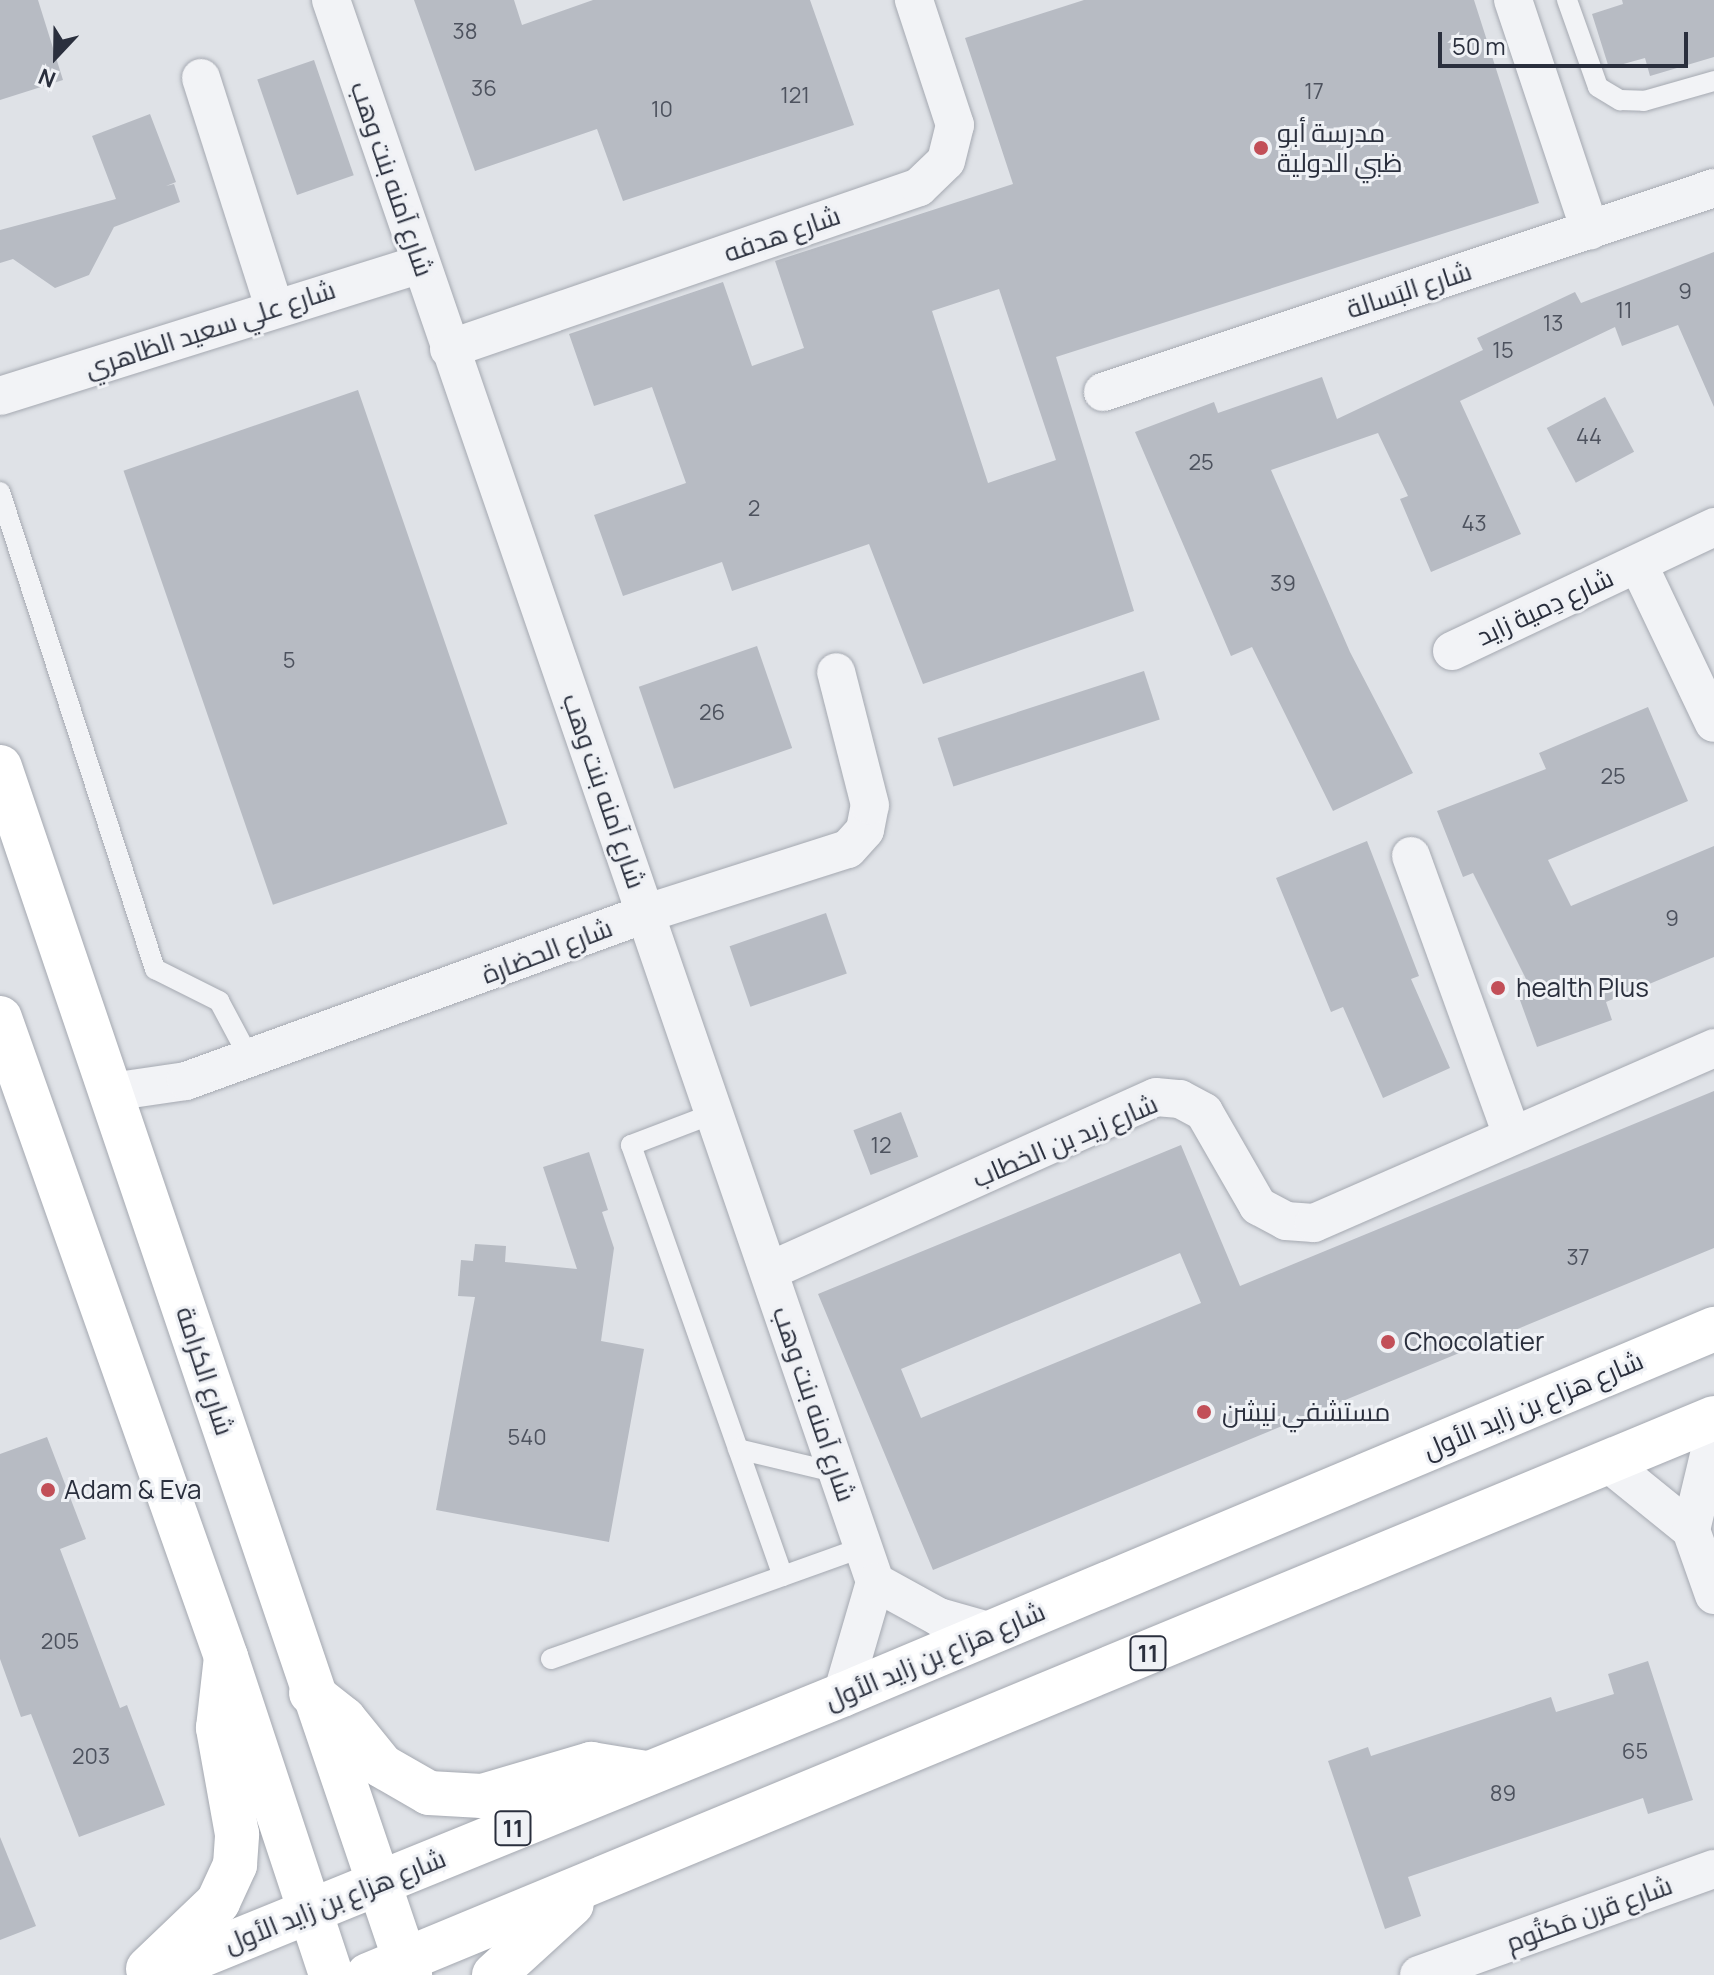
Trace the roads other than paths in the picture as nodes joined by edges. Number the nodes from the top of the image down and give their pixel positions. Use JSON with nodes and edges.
{"nodes":[{"id":1,"x":331,"y":0,"type":"edge"},
{"id":2,"x":914,"y":0,"type":"edge"},
{"id":3,"x":1513,"y":0,"type":"edge"},
{"id":4,"x":1567,"y":0,"type":"edge"},
{"id":5,"x":201,"y":78,"type":"dead end"},
{"id":6,"x":1714,"y":81,"type":"edge"},
{"id":7,"x":1714,"y":188,"type":"edge"},
{"id":8,"x":1590,"y":230,"type":"junction"},
{"id":9,"x":420,"y":264,"type":"junction"},
{"id":10,"x":274,"y":307,"type":"junction"},
{"id":11,"x":449,"y":349,"type":"junction"},
{"id":12,"x":1103,"y":392,"type":"dead end"},
{"id":13,"x":4,"y":400,"type":"edge"},
{"id":14,"x":0,"y":492,"type":"edge"},
{"id":15,"x":1714,"y":527,"type":"edge"},
{"id":16,"x":1638,"y":564,"type":"junction"},
{"id":17,"x":1452,"y":651,"type":"dead end"},
{"id":18,"x":836,"y":672,"type":"dead end"},
{"id":19,"x":1714,"y":723,"type":"edge"},
{"id":20,"x":0,"y":767,"type":"edge"},
{"id":21,"x":1411,"y":856,"type":"dead end"},
{"id":22,"x":647,"y":913,"type":"junction"},
{"id":23,"x":0,"y":1018,"type":"edge"},
{"id":24,"x":1714,"y":1048,"type":"edge"},
{"id":25,"x":250,"y":1059,"type":"junction"},
{"id":26,"x":111,"y":1092,"type":"junction"},
{"id":27,"x":715,"y":1113,"type":"junction"},
{"id":28,"x":1512,"y":1135,"type":"junction"},
{"id":29,"x":769,"y":1271,"type":"junction"},
{"id":30,"x":1714,"y":1329,"type":"edge"},
{"id":31,"x":1714,"y":1418,"type":"edge"},
{"id":32,"x":1714,"y":1434,"type":"edge"},
{"id":33,"x":738,"y":1449,"type":"junction"},
{"id":34,"x":1607,"y":1462,"type":"junction"},
{"id":35,"x":838,"y":1473,"type":"junction"},
{"id":36,"x":1691,"y":1530,"type":"junction"},
{"id":37,"x":863,"y":1547,"type":"junction"},
{"id":38,"x":783,"y":1576,"type":"junction"},
{"id":39,"x":875,"y":1582,"type":"junction"},
{"id":40,"x":1714,"y":1595,"type":"edge"},
{"id":41,"x":992,"y":1632,"type":"junction"},
{"id":42,"x":226,"y":1657,"type":"junction"},
{"id":43,"x":551,"y":1659,"type":"dead end"},
{"id":44,"x":311,"y":1693,"type":"junction"},
{"id":45,"x":842,"y":1695,"type":"junction"},
{"id":46,"x":648,"y":1773,"type":"junction"},
{"id":47,"x":1714,"y":1869,"type":"edge"},
{"id":48,"x":378,"y":1883,"type":"junction"},
{"id":49,"x":582,"y":1890,"type":"junction"},
{"id":50,"x":311,"y":1911,"type":"junction"},
{"id":51,"x":1476,"y":1965,"type":"edge"},
{"id":52,"x":394,"y":1970,"type":"edge"},
{"id":53,"x":143,"y":1975,"type":"edge"},
{"id":54,"x":153,"y":1975,"type":"edge"},
{"id":55,"x":331,"y":1975,"type":"edge"},
{"id":56,"x":494,"y":1975,"type":"edge"},
{"id":57,"x":1419,"y":1975,"type":"edge"}],
"edges":[{"from":1,"to":9,"type":"street","name":"شارع آمنه بنت وهب"},
{"from":2,"to":11,"type":"street","name":"شارع هدفه"},
{"from":3,"to":8,"type":"street"},
{"from":4,"to":6,"type":"lane"},
{"from":5,"to":10,"type":"street"},
{"from":7,"to":8,"type":"street","name":"شارع البَسالة"},
{"from":8,"to":12,"type":"street","name":"شارع البَسالة"},
{"from":9,"to":10,"type":"street","name":"شارع علي سعيد الظاهري"},
{"from":9,"to":11,"type":"street","name":"شارع آمنه بنت وهب"},
{"from":10,"to":13,"type":"street","name":"شارع علي سعيد الظاهري"},
{"from":11,"to":22,"type":"street","name":"شارع آمنه بنت وهب"},
{"from":14,"to":25,"type":"lane"},
{"from":15,"to":16,"type":"street","name":"شارع دِمية زايد"},
{"from":16,"to":17,"type":"street","name":"شارع دِمية زايد"},
{"from":16,"to":19,"type":"street","name":"شارع دِمية زايد"},
{"from":18,"to":22,"type":"street","name":"شارع الحضارة"},
{"from":20,"to":26,"type":"main road","name":"شارع الكرامة"},
{"from":21,"to":28,"type":"street"},
{"from":22,"to":25,"type":"street","name":"شارع الحضارة"},
{"from":22,"to":27,"type":"street","name":"شارع آمنه بنت وهب"},
{"from":23,"to":42,"type":"main road"},
{"from":24,"to":28,"type":"street","name":"شارع زيد بن الخطاب"},
{"from":25,"to":26,"type":"street","name":"شارع الحضارة"},
{"from":26,"to":44,"type":"main road","name":"شارع الكرامة"},
{"from":27,"to":29,"type":"street","name":"شارع آمنه بنت وهب"},
{"from":27,"to":33,"type":"lane"},
{"from":28,"to":29,"type":"street","name":"شارع زيد بن الخطاب"},
{"from":29,"to":35,"type":"street","name":"شارع آمنه بنت وهب"},
{"from":30,"to":41,"type":"main road","name":"شارع هزاع بن زايد الأول","number":"11"},
{"from":31,"to":34,"type":"main road","number":"11"},
{"from":32,"to":36,"type":"street"},
{"from":33,"to":35,"type":"lane"},
{"from":33,"to":38,"type":"lane"},
{"from":34,"to":36,"type":"street"},
{"from":34,"to":49,"type":"main road","number":"11"},
{"from":35,"to":37,"type":"street","name":"شارع آمنه بنت وهب"},
{"from":36,"to":40,"type":"street"},
{"from":37,"to":38,"type":"lane"},
{"from":37,"to":39,"type":"street","name":"شارع آمنه بنت وهب"},
{"from":38,"to":43,"type":"lane"},
{"from":39,"to":41,"type":"street"},
{"from":39,"to":45,"type":"street"},
{"from":41,"to":45,"type":"main road","name":"شارع هزاع بن زايد الأول","number":"11"},
{"from":42,"to":50,"type":"main road"},
{"from":42,"to":53,"type":"main road"},
{"from":44,"to":46,"type":"main road"},
{"from":44,"to":48,"type":"main road","name":"شارع الكرامة"},
{"from":45,"to":46,"type":"main road","name":"شارع هزاع بن زايد الأول","number":"11"},
{"from":46,"to":48,"type":"main road","name":"شارع هزاع بن زايد الأول","number":"11"},
{"from":47,"to":51,"type":"street","name":"شارع قرن مَكتُوم"},
{"from":48,"to":50,"type":"main road","name":"شارع هزاع بن زايد الأول","number":"11"},
{"from":48,"to":52,"type":"main road","name":"شارع الكرامة"},
{"from":49,"to":52,"type":"main road","number":"11"},
{"from":49,"to":56,"type":"main road"},
{"from":50,"to":54,"type":"main road","name":"شارع هزاع بن زايد الأول","number":"11"},
{"from":50,"to":55,"type":"main road"},
{"from":51,"to":57,"type":"street","name":"شارع قرن مَكتُوم"}]}
